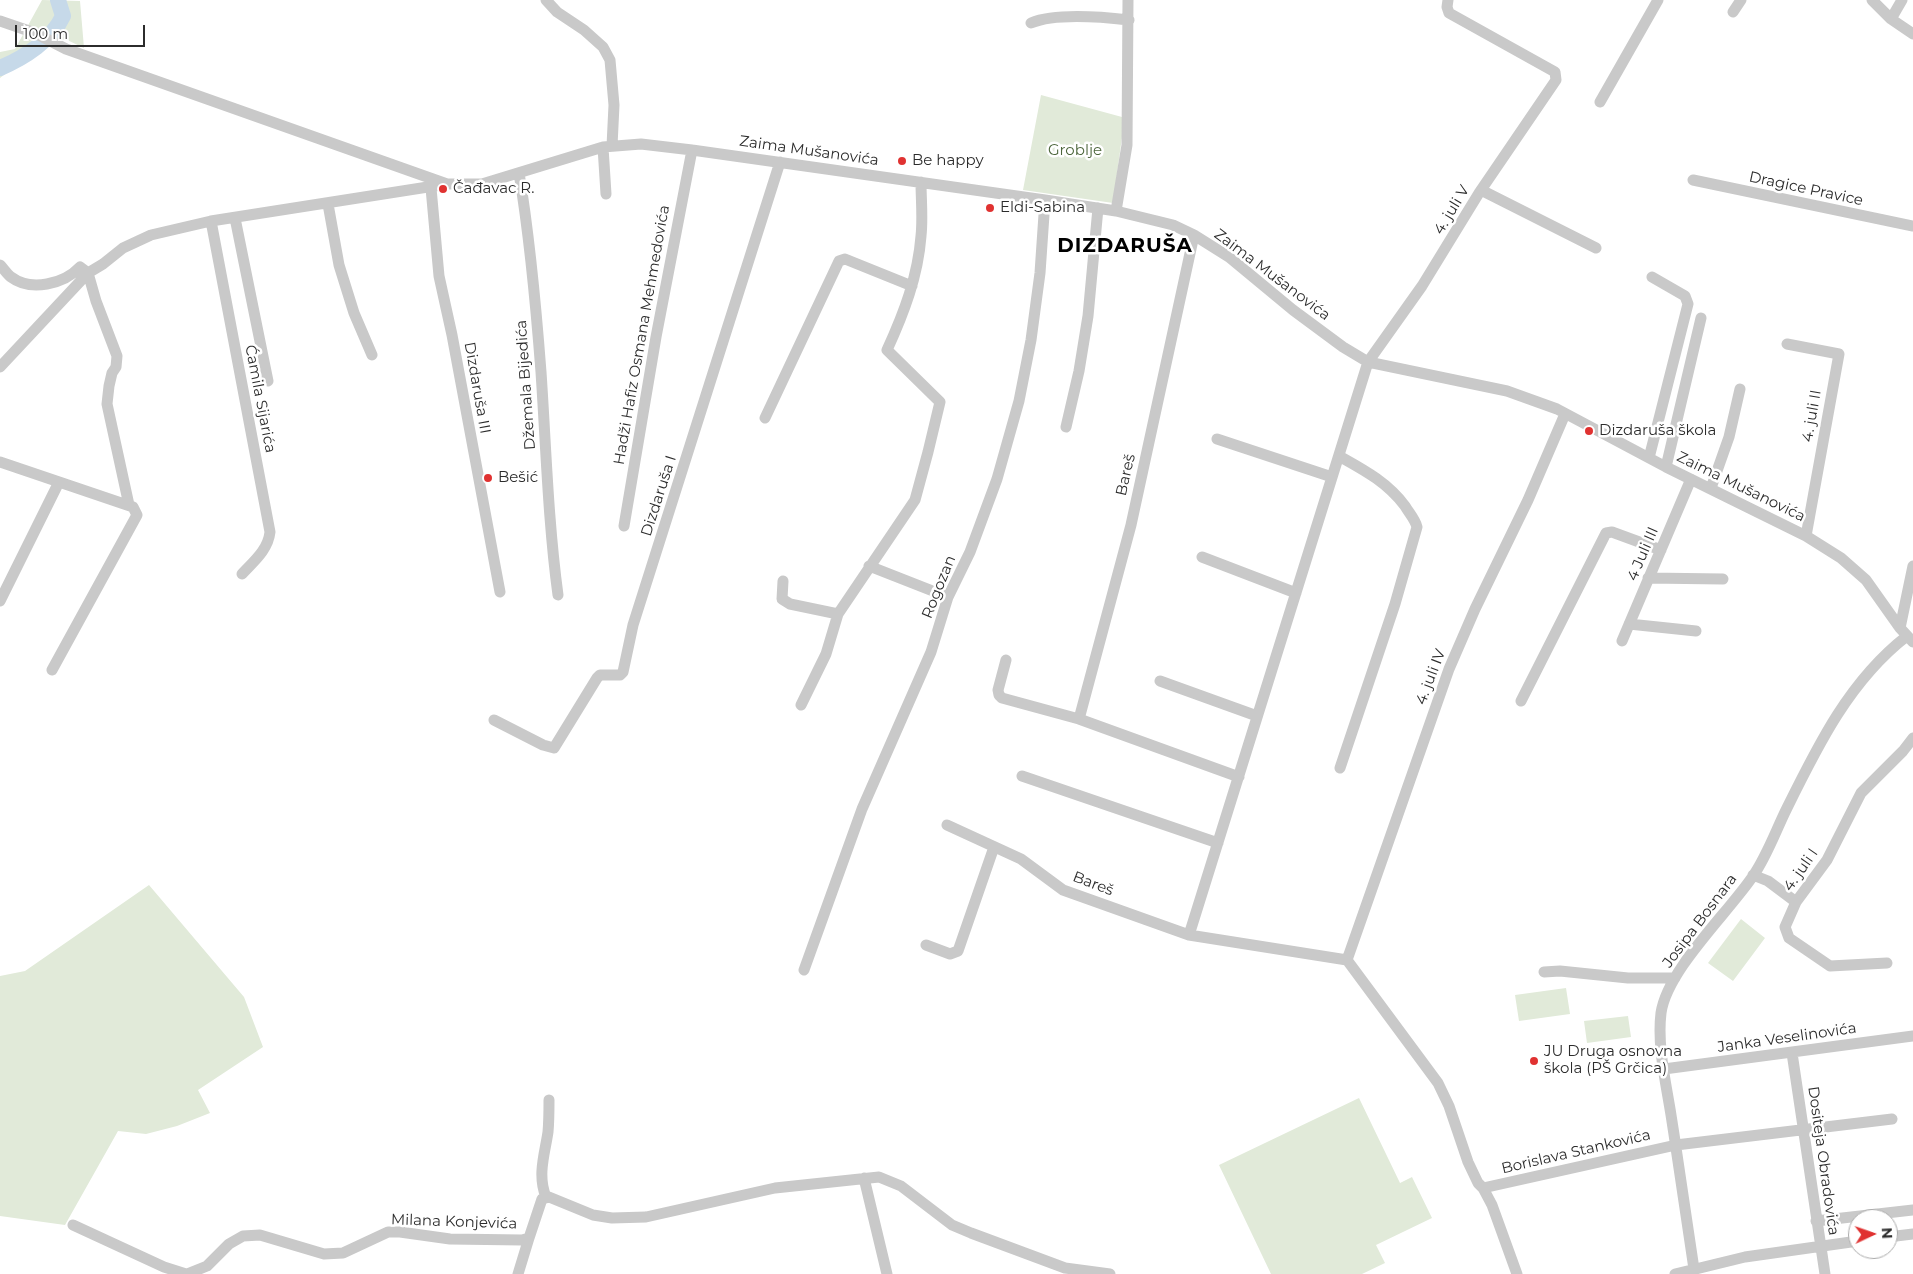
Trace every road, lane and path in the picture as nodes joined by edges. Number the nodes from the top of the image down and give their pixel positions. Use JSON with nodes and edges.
{"nodes":[{"id":1,"x":546,"y":0,"type":"edge"},
{"id":2,"x":1128,"y":0,"type":"edge"},
{"id":3,"x":1448,"y":0,"type":"edge"},
{"id":4,"x":1658,"y":0,"type":"edge"},
{"id":5,"x":1741,"y":0,"type":"edge"},
{"id":6,"x":1872,"y":0,"type":"edge"},
{"id":7,"x":1902,"y":0,"type":"edge"},
{"id":8,"x":1733,"y":12,"type":"dead end"},
{"id":9,"x":1891,"y":19,"type":"junction"},
{"id":10,"x":1129,"y":20,"type":"junction"},
{"id":11,"x":0,"y":21,"type":"edge"},
{"id":12,"x":1031,"y":23,"type":"dead end"},
{"id":13,"x":1913,"y":34,"type":"edge"},
{"id":14,"x":1600,"y":102,"type":"dead end"},
{"id":15,"x":608,"y":146,"type":"junction"},
{"id":16,"x":692,"y":150,"type":"junction"},
{"id":17,"x":780,"y":162,"type":"junction"},
{"id":18,"x":519,"y":173,"type":"junction"},
{"id":19,"x":1693,"y":180,"type":"dead end"},
{"id":20,"x":921,"y":182,"type":"junction"},
{"id":21,"x":447,"y":184,"type":"junction"},
{"id":22,"x":431,"y":188,"type":"junction"},
{"id":23,"x":1481,"y":190,"type":"junction"},
{"id":24,"x":606,"y":194,"type":"dead end"},
{"id":25,"x":1045,"y":200,"type":"junction"},
{"id":26,"x":328,"y":204,"type":"junction"},
{"id":27,"x":1098,"y":208,"type":"junction"},
{"id":28,"x":1116,"y":211,"type":"junction"},
{"id":29,"x":235,"y":218,"type":"junction"},
{"id":30,"x":212,"y":221,"type":"junction"},
{"id":31,"x":1913,"y":226,"type":"edge"},
{"id":32,"x":1194,"y":235,"type":"junction"},
{"id":33,"x":1596,"y":248,"type":"dead end"},
{"id":34,"x":0,"y":265,"type":"edge"},
{"id":35,"x":88,"y":273,"type":"junction"},
{"id":36,"x":1652,"y":277,"type":"dead end"},
{"id":37,"x":912,"y":286,"type":"junction"},
{"id":38,"x":1702,"y":318,"type":"dead end"},
{"id":39,"x":1787,"y":344,"type":"dead end"},
{"id":40,"x":372,"y":355,"type":"dead end"},
{"id":41,"x":1368,"y":362,"type":"junction"},
{"id":42,"x":0,"y":367,"type":"edge"},
{"id":43,"x":268,"y":382,"type":"dead end"},
{"id":44,"x":1740,"y":389,"type":"dead end"},
{"id":45,"x":1565,"y":414,"type":"junction"},
{"id":46,"x":764,"y":418,"type":"dead end"},
{"id":47,"x":1066,"y":427,"type":"dead end"},
{"id":48,"x":1217,"y":439,"type":"dead end"},
{"id":49,"x":1338,"y":456,"type":"junction"},
{"id":50,"x":1649,"y":458,"type":"junction"},
{"id":51,"x":2,"y":465,"type":"edge"},
{"id":52,"x":1666,"y":467,"type":"junction"},
{"id":53,"x":1332,"y":477,"type":"junction"},
{"id":54,"x":1691,"y":479,"type":"junction"},
{"id":55,"x":59,"y":482,"type":"junction"},
{"id":56,"x":1711,"y":488,"type":"junction"},
{"id":57,"x":129,"y":505,"type":"junction"},
{"id":58,"x":624,"y":526,"type":"dead end"},
{"id":59,"x":1806,"y":536,"type":"junction"},
{"id":60,"x":1660,"y":550,"type":"junction"},
{"id":61,"x":1202,"y":557,"type":"dead end"},
{"id":62,"x":869,"y":566,"type":"junction"},
{"id":63,"x":1913,"y":566,"type":"edge"},
{"id":64,"x":242,"y":574,"type":"dead end"},
{"id":65,"x":1648,"y":578,"type":"junction"},
{"id":66,"x":1723,"y":579,"type":"dead end"},
{"id":67,"x":783,"y":581,"type":"dead end"},
{"id":68,"x":500,"y":592,"type":"dead end"},
{"id":69,"x":1296,"y":593,"type":"junction"},
{"id":70,"x":558,"y":595,"type":"dead end"},
{"id":71,"x":948,"y":597,"type":"junction"},
{"id":72,"x":0,"y":601,"type":"edge"},
{"id":73,"x":838,"y":614,"type":"junction"},
{"id":74,"x":1629,"y":624,"type":"junction"},
{"id":75,"x":1696,"y":630,"type":"dead end"},
{"id":76,"x":1907,"y":635,"type":"edge"},
{"id":77,"x":1622,"y":641,"type":"dead end"},
{"id":78,"x":1006,"y":660,"type":"dead end"},
{"id":79,"x":52,"y":670,"type":"dead end"},
{"id":80,"x":1160,"y":681,"type":"dead end"},
{"id":81,"x":1520,"y":701,"type":"dead end"},
{"id":82,"x":801,"y":704,"type":"dead end"},
{"id":83,"x":1257,"y":716,"type":"junction"},
{"id":84,"x":1079,"y":719,"type":"junction"},
{"id":85,"x":494,"y":720,"type":"dead end"},
{"id":86,"x":1913,"y":738,"type":"edge"},
{"id":87,"x":1340,"y":768,"type":"dead end"},
{"id":88,"x":1022,"y":776,"type":"dead end"},
{"id":89,"x":1238,"y":777,"type":"junction"},
{"id":90,"x":947,"y":825,"type":"dead end"},
{"id":91,"x":1218,"y":843,"type":"junction"},
{"id":92,"x":994,"y":846,"type":"junction"},
{"id":93,"x":1754,"y":875,"type":"junction"},
{"id":94,"x":1796,"y":902,"type":"junction"},
{"id":95,"x":1189,"y":935,"type":"junction"},
{"id":96,"x":926,"y":946,"type":"dead end"},
{"id":97,"x":1347,"y":960,"type":"junction"},
{"id":98,"x":1887,"y":963,"type":"dead end"},
{"id":99,"x":804,"y":970,"type":"dead end"},
{"id":100,"x":1544,"y":972,"type":"dead end"},
{"id":101,"x":1675,"y":978,"type":"junction"},
{"id":102,"x":1913,"y":1036,"type":"edge"},
{"id":103,"x":1792,"y":1053,"type":"junction"},
{"id":104,"x":1664,"y":1069,"type":"junction"},
{"id":105,"x":549,"y":1100,"type":"dead end"},
{"id":106,"x":1892,"y":1119,"type":"dead end"},
{"id":107,"x":1804,"y":1128,"type":"junction"},
{"id":108,"x":1676,"y":1145,"type":"junction"},
{"id":109,"x":864,"y":1178,"type":"junction"},
{"id":110,"x":1483,"y":1188,"type":"junction"},
{"id":111,"x":546,"y":1197,"type":"junction"},
{"id":112,"x":1913,"y":1210,"type":"edge"},
{"id":113,"x":1816,"y":1221,"type":"junction"},
{"id":114,"x":72,"y":1225,"type":"dead end"},
{"id":115,"x":1913,"y":1234,"type":"edge"},
{"id":116,"x":1898,"y":1236,"type":"edge"},
{"id":117,"x":528,"y":1238,"type":"junction"},
{"id":118,"x":1848,"y":1242,"type":"edge"},
{"id":119,"x":1821,"y":1246,"type":"junction"},
{"id":120,"x":1694,"y":1269,"type":"junction"},
{"id":121,"x":187,"y":1274,"type":"edge"},
{"id":122,"x":518,"y":1274,"type":"edge"},
{"id":123,"x":887,"y":1274,"type":"edge"},
{"id":124,"x":1110,"y":1274,"type":"edge"},
{"id":125,"x":1517,"y":1274,"type":"edge"},
{"id":126,"x":1675,"y":1274,"type":"edge"},
{"id":127,"x":1825,"y":1274,"type":"edge"}],
"edges":[{"from":1,"to":15,"type":"street"},
{"from":2,"to":10,"type":"street"},
{"from":3,"to":23,"type":"street","name":"4. juli V"},
{"from":4,"to":14,"type":"street"},
{"from":5,"to":8,"type":"street"},
{"from":6,"to":9,"type":"street"},
{"from":7,"to":9,"type":"street"},
{"from":9,"to":13,"type":"street"},
{"from":10,"to":12,"type":"street"},
{"from":10,"to":28,"type":"street"},
{"from":11,"to":21,"type":"street"},
{"from":15,"to":16,"type":"street","name":"Zaima Mušanovića"},
{"from":15,"to":18,"type":"street","name":"Zaima Mušanovića"},
{"from":15,"to":24,"type":"street"},
{"from":16,"to":17,"type":"street","name":"Zaima Mušanovića"},
{"from":16,"to":58,"type":"street","name":"Hadži Hafiz Osmana Mehmedovića"},
{"from":17,"to":20,"type":"street","name":"Zaima Mušanovića"},
{"from":17,"to":85,"type":"street","name":"Dizdaruša I"},
{"from":18,"to":21,"type":"street","name":"Zaima Mušanovića"},
{"from":18,"to":70,"type":"street","name":"Džemala Bijedića"},
{"from":19,"to":31,"type":"street","name":"Dragice Pravice"},
{"from":20,"to":25,"type":"street","name":"Zaima Mušanovića"},
{"from":20,"to":37,"type":"street"},
{"from":21,"to":22,"type":"street"},
{"from":22,"to":26,"type":"street"},
{"from":22,"to":68,"type":"street","name":"Dizdaruša III"},
{"from":23,"to":33,"type":"street"},
{"from":23,"to":41,"type":"street","name":"4. juli V"},
{"from":25,"to":27,"type":"street","name":"Zaima Mušanovića"},
{"from":25,"to":71,"type":"street","name":"Rogozan"},
{"from":26,"to":29,"type":"street"},
{"from":26,"to":40,"type":"street"},
{"from":27,"to":28,"type":"street","name":"Zaima Mušanovića"},
{"from":27,"to":47,"type":"street"},
{"from":28,"to":32,"type":"street","name":"Zaima Mušanovića"},
{"from":29,"to":30,"type":"street"},
{"from":29,"to":43,"type":"street","name":"Ćamila Sijarića"},
{"from":30,"to":35,"type":"street"},
{"from":30,"to":64,"type":"street","name":"Ćamila Sijarića"},
{"from":32,"to":41,"type":"street","name":"Zaima Mušanovića"},
{"from":32,"to":84,"type":"street","name":"Bareš"},
{"from":34,"to":35,"type":"street"},
{"from":35,"to":42,"type":"street"},
{"from":35,"to":57,"type":"street"},
{"from":36,"to":50,"type":"street"},
{"from":37,"to":46,"type":"street"},
{"from":37,"to":62,"type":"street"},
{"from":38,"to":52,"type":"street"},
{"from":39,"to":59,"type":"street","name":"4. juli II"},
{"from":41,"to":45,"type":"street","name":"Zaima Mušanovića"},
{"from":41,"to":49,"type":"street"},
{"from":44,"to":56,"type":"street"},
{"from":45,"to":50,"type":"street","name":"Zaima Mušanovića"},
{"from":45,"to":97,"type":"street","name":"4. juli IV"},
{"from":48,"to":53,"type":"street"},
{"from":49,"to":53,"type":"street"},
{"from":49,"to":87,"type":"street"},
{"from":50,"to":52,"type":"street","name":"Zaima Mušanovića"},
{"from":51,"to":55,"type":"street"},
{"from":52,"to":54,"type":"street","name":"Zaima Mušanovića"},
{"from":53,"to":69,"type":"street"},
{"from":54,"to":56,"type":"street","name":"Zaima Mušanovića"},
{"from":54,"to":60,"type":"street","name":"4 Juli III"},
{"from":55,"to":57,"type":"street"},
{"from":55,"to":72,"type":"street"},
{"from":56,"to":59,"type":"street","name":"Zaima Mušanovića"},
{"from":57,"to":79,"type":"street"},
{"from":59,"to":76,"type":"street","name":"Zaima Mušanovića"},
{"from":60,"to":65,"type":"street","name":"4 Juli III"},
{"from":60,"to":81,"type":"street"},
{"from":61,"to":69,"type":"street"},
{"from":62,"to":71,"type":"street"},
{"from":62,"to":73,"type":"street"},
{"from":63,"to":76,"type":"street"},
{"from":65,"to":66,"type":"street"},
{"from":65,"to":74,"type":"street","name":"4 Juli III"},
{"from":67,"to":73,"type":"street"},
{"from":69,"to":83,"type":"street"},
{"from":71,"to":99,"type":"street","name":"Rogozan"},
{"from":73,"to":82,"type":"street"},
{"from":74,"to":75,"type":"street"},
{"from":74,"to":77,"type":"street","name":"4 Juli III"},
{"from":76,"to":93,"type":"street","name":"Josipa Bosnara"},
{"from":78,"to":84,"type":"street"},
{"from":80,"to":83,"type":"street"},
{"from":83,"to":89,"type":"street"},
{"from":84,"to":89,"type":"street"},
{"from":86,"to":94,"type":"street","name":"4. juli I"},
{"from":88,"to":91,"type":"street"},
{"from":89,"to":91,"type":"street"},
{"from":90,"to":92,"type":"street","name":"Bareš"},
{"from":91,"to":95,"type":"street"},
{"from":92,"to":95,"type":"street","name":"Bareš"},
{"from":92,"to":96,"type":"street"},
{"from":93,"to":94,"type":"street"},
{"from":93,"to":101,"type":"street","name":"Josipa Bosnara"},
{"from":94,"to":98,"type":"street","name":"4. juli I"},
{"from":95,"to":97,"type":"street","name":"Bareš"},
{"from":97,"to":110,"type":"street"},
{"from":100,"to":101,"type":"street"},
{"from":101,"to":104,"type":"street","name":"Josipa Bosnara"},
{"from":102,"to":103,"type":"street","name":"Janka Veselinovića"},
{"from":103,"to":104,"type":"street","name":"Janka Veselinovića"},
{"from":103,"to":107,"type":"street","name":"Dositeja Obradovića"},
{"from":104,"to":108,"type":"street","name":"Josipa Bosnara"},
{"from":105,"to":111,"type":"street"},
{"from":106,"to":107,"type":"street","name":"Borislava Stankovića"},
{"from":107,"to":108,"type":"street","name":"Borislava Stankovića"},
{"from":107,"to":113,"type":"street","name":"Dositeja Obradovića"},
{"from":108,"to":110,"type":"street","name":"Borislava Stankovića"},
{"from":108,"to":120,"type":"street","name":"Josipa Bosnara"},
{"from":109,"to":111,"type":"street"},
{"from":109,"to":123,"type":"street"},
{"from":109,"to":124,"type":"street"},
{"from":110,"to":125,"type":"street"},
{"from":111,"to":117,"type":"street","name":"Milana Konjevića"},
{"from":112,"to":113,"type":"street"},
{"from":113,"to":119,"type":"street","name":"Dositeja Obradovića"},
{"from":114,"to":121,"type":"street","name":"Milana Konjevića"},
{"from":115,"to":116,"type":"street"},
{"from":117,"to":121,"type":"street","name":"Milana Konjevića"},
{"from":117,"to":122,"type":"street","name":"Milana Konjevića"},
{"from":118,"to":119,"type":"street"},
{"from":119,"to":120,"type":"street"},
{"from":119,"to":127,"type":"street","name":"Dositeja Obradovića"},
{"from":120,"to":126,"type":"street"}]}
